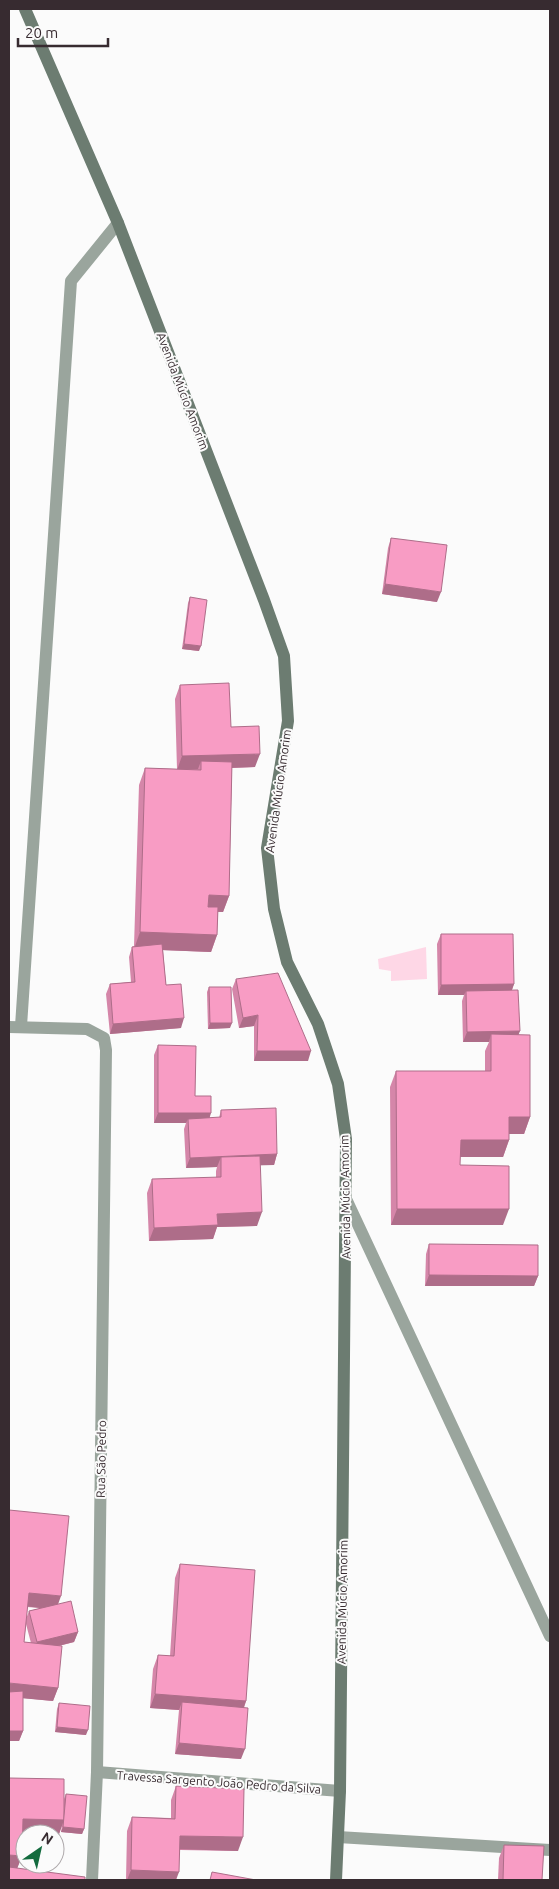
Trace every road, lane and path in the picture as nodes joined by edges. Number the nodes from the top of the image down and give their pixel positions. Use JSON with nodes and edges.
{"nodes":[{"id":1,"x":25,"y":9,"type":"edge"},
{"id":2,"x":118,"y":223,"type":"junction"},
{"id":3,"x":15,"y":1026,"type":"edge"},
{"id":4,"x":347,"y":1201,"type":"junction"},
{"id":5,"x":550,"y":1636,"type":"edge"},
{"id":6,"x":97,"y":1772,"type":"junction"},
{"id":7,"x":340,"y":1791,"type":"junction"},
{"id":8,"x":338,"y":1837,"type":"junction"},
{"id":9,"x":550,"y":1850,"type":"edge"},
{"id":10,"x":92,"y":1880,"type":"edge"},
{"id":11,"x":336,"y":1880,"type":"edge"}],
"edges":[{"from":1,"to":2,"type":"street","name":"Avenida Múcio Amorim"},
{"from":2,"to":3,"type":"street"},
{"from":2,"to":4,"type":"street","name":"Avenida Múcio Amorim"},
{"from":3,"to":6,"type":"street","name":"Rua São Pedro"},
{"from":4,"to":5,"type":"street"},
{"from":4,"to":7,"type":"street","name":"Avenida Múcio Amorim"},
{"from":6,"to":7,"type":"street","name":"Travessa Sargento João Pedro da Silva"},
{"from":6,"to":10,"type":"street","name":"Rua São Pedro"},
{"from":7,"to":8,"type":"street","name":"Avenida Múcio Amorim"},
{"from":8,"to":9,"type":"street"},
{"from":8,"to":11,"type":"street","name":"Avenida Múcio Amorim"}]}
